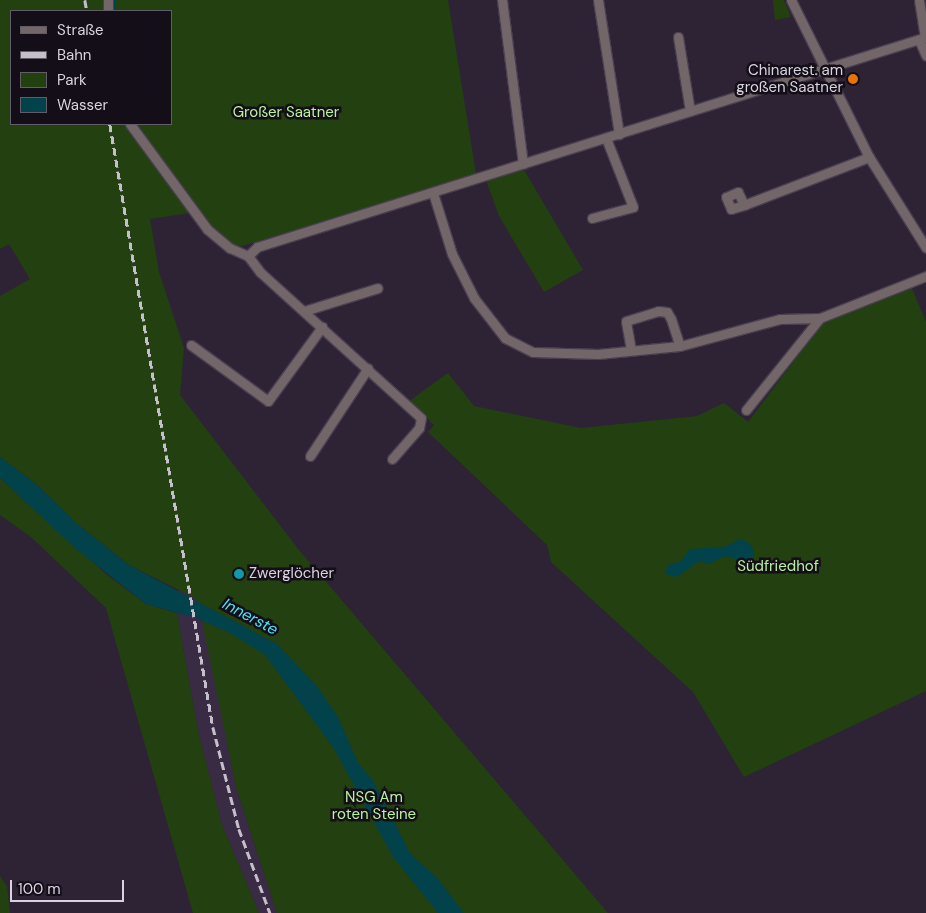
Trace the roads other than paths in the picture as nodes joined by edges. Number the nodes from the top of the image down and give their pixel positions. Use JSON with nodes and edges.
{"nodes":[{"id":1,"x":502,"y":0,"type":"edge"},
{"id":2,"x":598,"y":0,"type":"edge"},
{"id":3,"x":791,"y":0,"type":"edge"},
{"id":4,"x":919,"y":0,"type":"edge"},
{"id":5,"x":678,"y":37,"type":"dead end"},
{"id":6,"x":924,"y":38,"type":"edge"},
{"id":7,"x":926,"y":56,"type":"edge"},
{"id":8,"x":826,"y":69,"type":"junction"},
{"id":9,"x":690,"y":111,"type":"junction"},
{"id":10,"x":131,"y":125,"type":"edge"},
{"id":11,"x":619,"y":134,"type":"junction"},
{"id":12,"x":606,"y":138,"type":"junction"},
{"id":13,"x":868,"y":157,"type":"junction"},
{"id":14,"x":523,"y":164,"type":"junction"},
{"id":15,"x":433,"y":193,"type":"junction"},
{"id":16,"x":744,"y":205,"type":"dead end"},
{"id":17,"x":592,"y":218,"type":"dead end"},
{"id":18,"x":926,"y":248,"type":"edge"},
{"id":19,"x":248,"y":256,"type":"junction"},
{"id":20,"x":926,"y":276,"type":"edge"},
{"id":21,"x":378,"y":288,"type":"dead end"},
{"id":22,"x":304,"y":311,"type":"junction"},
{"id":23,"x":820,"y":318,"type":"junction"},
{"id":24,"x":322,"y":327,"type":"junction"},
{"id":25,"x":191,"y":345,"type":"dead end"},
{"id":26,"x":680,"y":346,"type":"junction"},
{"id":27,"x":631,"y":350,"type":"junction"},
{"id":28,"x":368,"y":368,"type":"junction"},
{"id":29,"x":746,"y":410,"type":"dead end"},
{"id":30,"x":310,"y":456,"type":"dead end"},
{"id":31,"x":392,"y":459,"type":"dead end"}],
"edges":[{"from":1,"to":14,"type":"street"},
{"from":2,"to":11,"type":"street"},
{"from":3,"to":8,"type":"street"},
{"from":4,"to":6,"type":"street"},
{"from":5,"to":9,"type":"street"},
{"from":6,"to":7,"type":"street"},
{"from":6,"to":8,"type":"street"},
{"from":8,"to":9,"type":"street"},
{"from":8,"to":13,"type":"street"},
{"from":9,"to":11,"type":"street"},
{"from":10,"to":19,"type":"street"},
{"from":11,"to":12,"type":"street"},
{"from":12,"to":14,"type":"street"},
{"from":12,"to":17,"type":"street"},
{"from":13,"to":16,"type":"street"},
{"from":13,"to":18,"type":"street"},
{"from":14,"to":15,"type":"street"},
{"from":15,"to":19,"type":"street"},
{"from":15,"to":27,"type":"street"},
{"from":19,"to":22,"type":"street"},
{"from":20,"to":23,"type":"street"},
{"from":21,"to":22,"type":"street"},
{"from":22,"to":24,"type":"street"},
{"from":23,"to":26,"type":"street"},
{"from":23,"to":29,"type":"street"},
{"from":24,"to":25,"type":"street"},
{"from":24,"to":28,"type":"street"},
{"from":26,"to":27,"type":"street"},
{"from":26,"to":27,"type":"street"},
{"from":28,"to":30,"type":"street"},
{"from":28,"to":31,"type":"street"}]}
